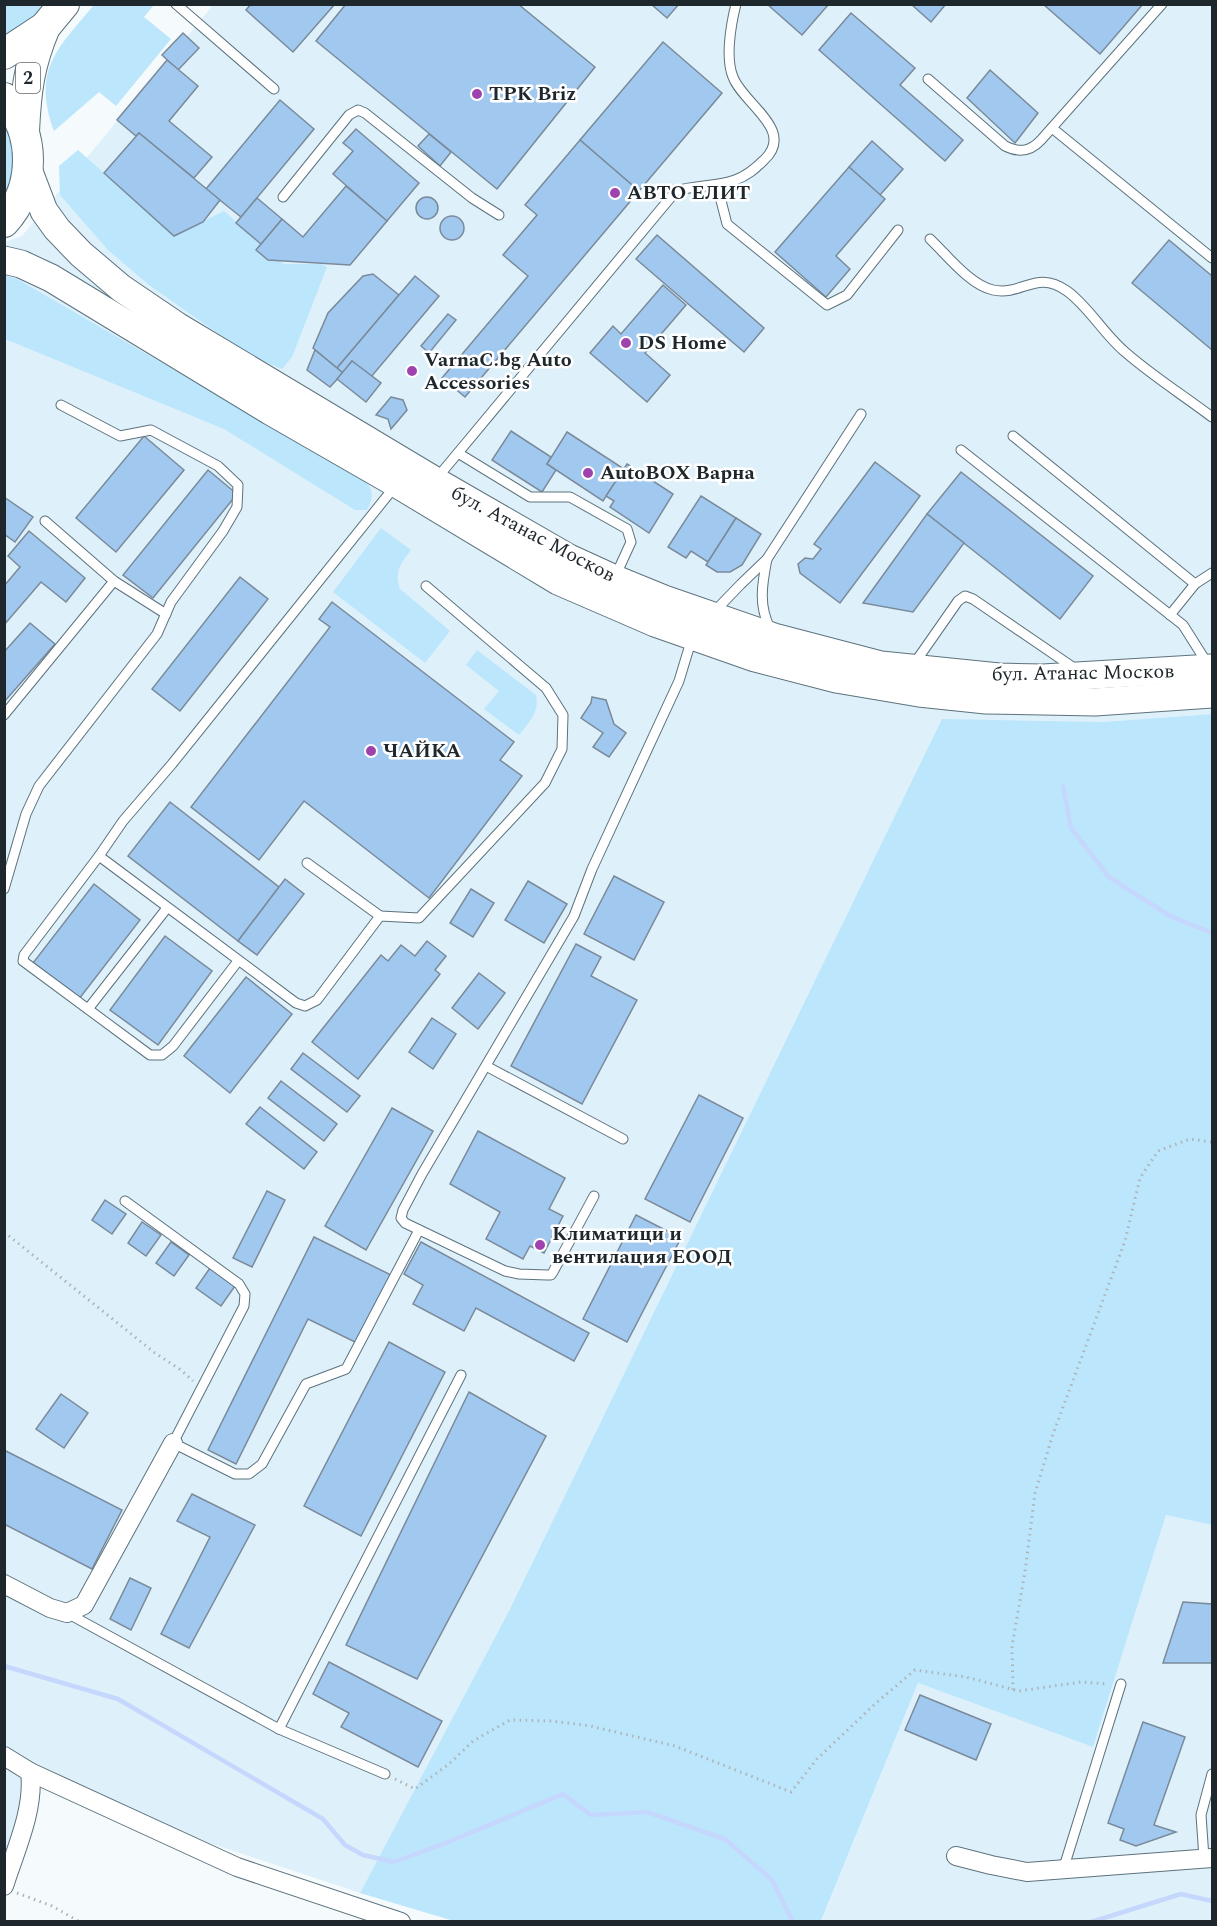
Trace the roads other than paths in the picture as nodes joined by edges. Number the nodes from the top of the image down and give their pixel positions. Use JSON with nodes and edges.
{"nodes":[{"id":1,"x":64,"y":4,"type":"edge"},
{"id":2,"x":176,"y":4,"type":"edge"},
{"id":3,"x":736,"y":4,"type":"edge"},
{"id":4,"x":1162,"y":4,"type":"edge"},
{"id":5,"x":45,"y":27,"type":"junction"},
{"id":6,"x":4,"y":54,"type":"edge"},
{"id":7,"x":928,"y":79,"type":"dead end"},
{"id":8,"x":274,"y":89,"type":"dead end"},
{"id":9,"x":4,"y":98,"type":"edge"},
{"id":10,"x":1052,"y":128,"type":"junction"},
{"id":11,"x":24,"y":131,"type":"junction"},
{"id":12,"x":28,"y":169,"type":"junction"},
{"id":13,"x":717,"y":185,"type":"junction"},
{"id":14,"x":283,"y":197,"type":"dead end"},
{"id":15,"x":498,"y":215,"type":"dead end"},
{"id":16,"x":4,"y":222,"type":"edge"},
{"id":17,"x":898,"y":230,"type":"dead end"},
{"id":18,"x":930,"y":239,"type":"dead end"},
{"id":19,"x":1212,"y":258,"type":"edge"},
{"id":20,"x":4,"y":260,"type":"edge"},
{"id":21,"x":61,"y":405,"type":"dead end"},
{"id":22,"x":861,"y":414,"type":"dead end"},
{"id":23,"x":1212,"y":417,"type":"edge"},
{"id":24,"x":1013,"y":436,"type":"dead end"},
{"id":25,"x":961,"y":450,"type":"dead end"},
{"id":26,"x":458,"y":453,"type":"junction"},
{"id":27,"x":416,"y":478,"type":"junction"},
{"id":28,"x":45,"y":520,"type":"dead end"},
{"id":29,"x":767,"y":560,"type":"junction"},
{"id":30,"x":1212,"y":573,"type":"edge"},
{"id":31,"x":615,"y":579,"type":"junction"},
{"id":32,"x":114,"y":581,"type":"junction"},
{"id":33,"x":1194,"y":585,"type":"junction"},
{"id":34,"x":426,"y":586,"type":"dead end"},
{"id":35,"x":166,"y":614,"type":"junction"},
{"id":36,"x":1170,"y":615,"type":"junction"},
{"id":37,"x":711,"y":616,"type":"junction"},
{"id":38,"x":693,"y":636,"type":"junction"},
{"id":39,"x":774,"y":637,"type":"junction"},
{"id":40,"x":910,"y":668,"type":"junction"},
{"id":41,"x":1088,"y":677,"type":"junction"},
{"id":42,"x":1212,"y":677,"type":"edge"},
{"id":43,"x":4,"y":715,"type":"edge"},
{"id":44,"x":99,"y":856,"type":"junction"},
{"id":45,"x":308,"y":862,"type":"dead end"},
{"id":46,"x":5,"y":884,"type":"edge"},
{"id":47,"x":167,"y":908,"type":"junction"},
{"id":48,"x":380,"y":916,"type":"junction"},
{"id":49,"x":238,"y":961,"type":"junction"},
{"id":50,"x":88,"y":1009,"type":"junction"},
{"id":51,"x":486,"y":1066,"type":"junction"},
{"id":52,"x":623,"y":1139,"type":"dead end"},
{"id":53,"x":594,"y":1196,"type":"dead end"},
{"id":54,"x":125,"y":1201,"type":"dead end"},
{"id":55,"x":419,"y":1230,"type":"junction"},
{"id":56,"x":461,"y":1375,"type":"dead end"},
{"id":57,"x":173,"y":1443,"type":"junction"},
{"id":58,"x":4,"y":1584,"type":"edge"},
{"id":59,"x":67,"y":1613,"type":"junction"},
{"id":60,"x":1121,"y":1684,"type":"road end"},
{"id":61,"x":279,"y":1729,"type":"junction"},
{"id":62,"x":4,"y":1756,"type":"edge"},
{"id":63,"x":30,"y":1772,"type":"junction"},
{"id":64,"x":385,"y":1774,"type":"road end"},
{"id":65,"x":1212,"y":1774,"type":"edge"},
{"id":66,"x":956,"y":1856,"type":"dead end"},
{"id":67,"x":1208,"y":1858,"type":"edge"},
{"id":68,"x":1063,"y":1870,"type":"junction"},
{"id":69,"x":9,"y":1889,"type":"edge"},
{"id":70,"x":401,"y":1922,"type":"edge"}],
"edges":[{"from":1,"to":5,"type":"main road","number":"2"},
{"from":2,"to":8,"type":"lane"},
{"from":3,"to":13,"type":"lane"},
{"from":4,"to":10,"type":"lane"},
{"from":5,"to":6,"type":"main road","number":"2"},
{"from":5,"to":11,"type":"main road","number":"2"},
{"from":7,"to":10,"type":"lane"},
{"from":9,"to":11,"type":"main road","number":"2"},
{"from":10,"to":19,"type":"lane"},
{"from":11,"to":12,"type":"main road","number":"2"},
{"from":12,"to":16,"type":"main road","number":"2"},
{"from":12,"to":27,"type":"main road","name":"бул. Атанас Москов"},
{"from":13,"to":17,"type":"lane"},
{"from":13,"to":26,"type":"lane"},
{"from":14,"to":15,"type":"lane"},
{"from":18,"to":23,"type":"lane"},
{"from":20,"to":27,"type":"main road","name":"бул. Атанас Москов"},
{"from":21,"to":35,"type":"lane"},
{"from":22,"to":29,"type":"lane"},
{"from":24,"to":33,"type":"lane"},
{"from":25,"to":36,"type":"lane"},
{"from":26,"to":27,"type":"lane"},
{"from":26,"to":31,"type":"lane"},
{"from":27,"to":31,"type":"main road","name":"бул. Атанас Москов"},
{"from":27,"to":38,"type":"main road","name":"бул. Атанас Москов"},
{"from":27,"to":44,"type":"lane"},
{"from":28,"to":32,"type":"lane"},
{"from":29,"to":37,"type":"lane"},
{"from":29,"to":39,"type":"lane"},
{"from":30,"to":33,"type":"lane"},
{"from":31,"to":37,"type":"main road","name":"бул. Атанас Москов"},
{"from":32,"to":35,"type":"lane"},
{"from":32,"to":43,"type":"lane"},
{"from":33,"to":36,"type":"lane"},
{"from":34,"to":48,"type":"lane"},
{"from":35,"to":46,"type":"lane"},
{"from":36,"to":42,"type":"lane"},
{"from":37,"to":39,"type":"main road","name":"бул. Атанас Москов"},
{"from":38,"to":42,"type":"main road","name":"бул. Атанас Москов"},
{"from":38,"to":51,"type":"lane"},
{"from":39,"to":40,"type":"main road","name":"бул. Атанас Москов"},
{"from":40,"to":41,"type":"main road","name":"бул. Атанас Москов"},
{"from":40,"to":41,"type":"lane"},
{"from":41,"to":42,"type":"main road","name":"бул. Атанас Москов"},
{"from":44,"to":47,"type":"lane"},
{"from":44,"to":50,"type":"lane"},
{"from":45,"to":48,"type":"lane"},
{"from":47,"to":49,"type":"lane"},
{"from":47,"to":50,"type":"lane"},
{"from":48,"to":49,"type":"lane"},
{"from":49,"to":50,"type":"lane"},
{"from":51,"to":52,"type":"lane"},
{"from":51,"to":55,"type":"lane"},
{"from":53,"to":55,"type":"lane"},
{"from":54,"to":57,"type":"lane"},
{"from":55,"to":57,"type":"lane"},
{"from":56,"to":61,"type":"lane"},
{"from":57,"to":59,"type":"street"},
{"from":58,"to":59,"type":"street"},
{"from":59,"to":61,"type":"lane"},
{"from":60,"to":68,"type":"lane"},
{"from":61,"to":64,"type":"lane"},
{"from":62,"to":63,"type":"street"},
{"from":63,"to":69,"type":"street"},
{"from":63,"to":70,"type":"street"},
{"from":65,"to":67,"type":"lane"},
{"from":66,"to":68,"type":"street"},
{"from":67,"to":68,"type":"street"}]}
